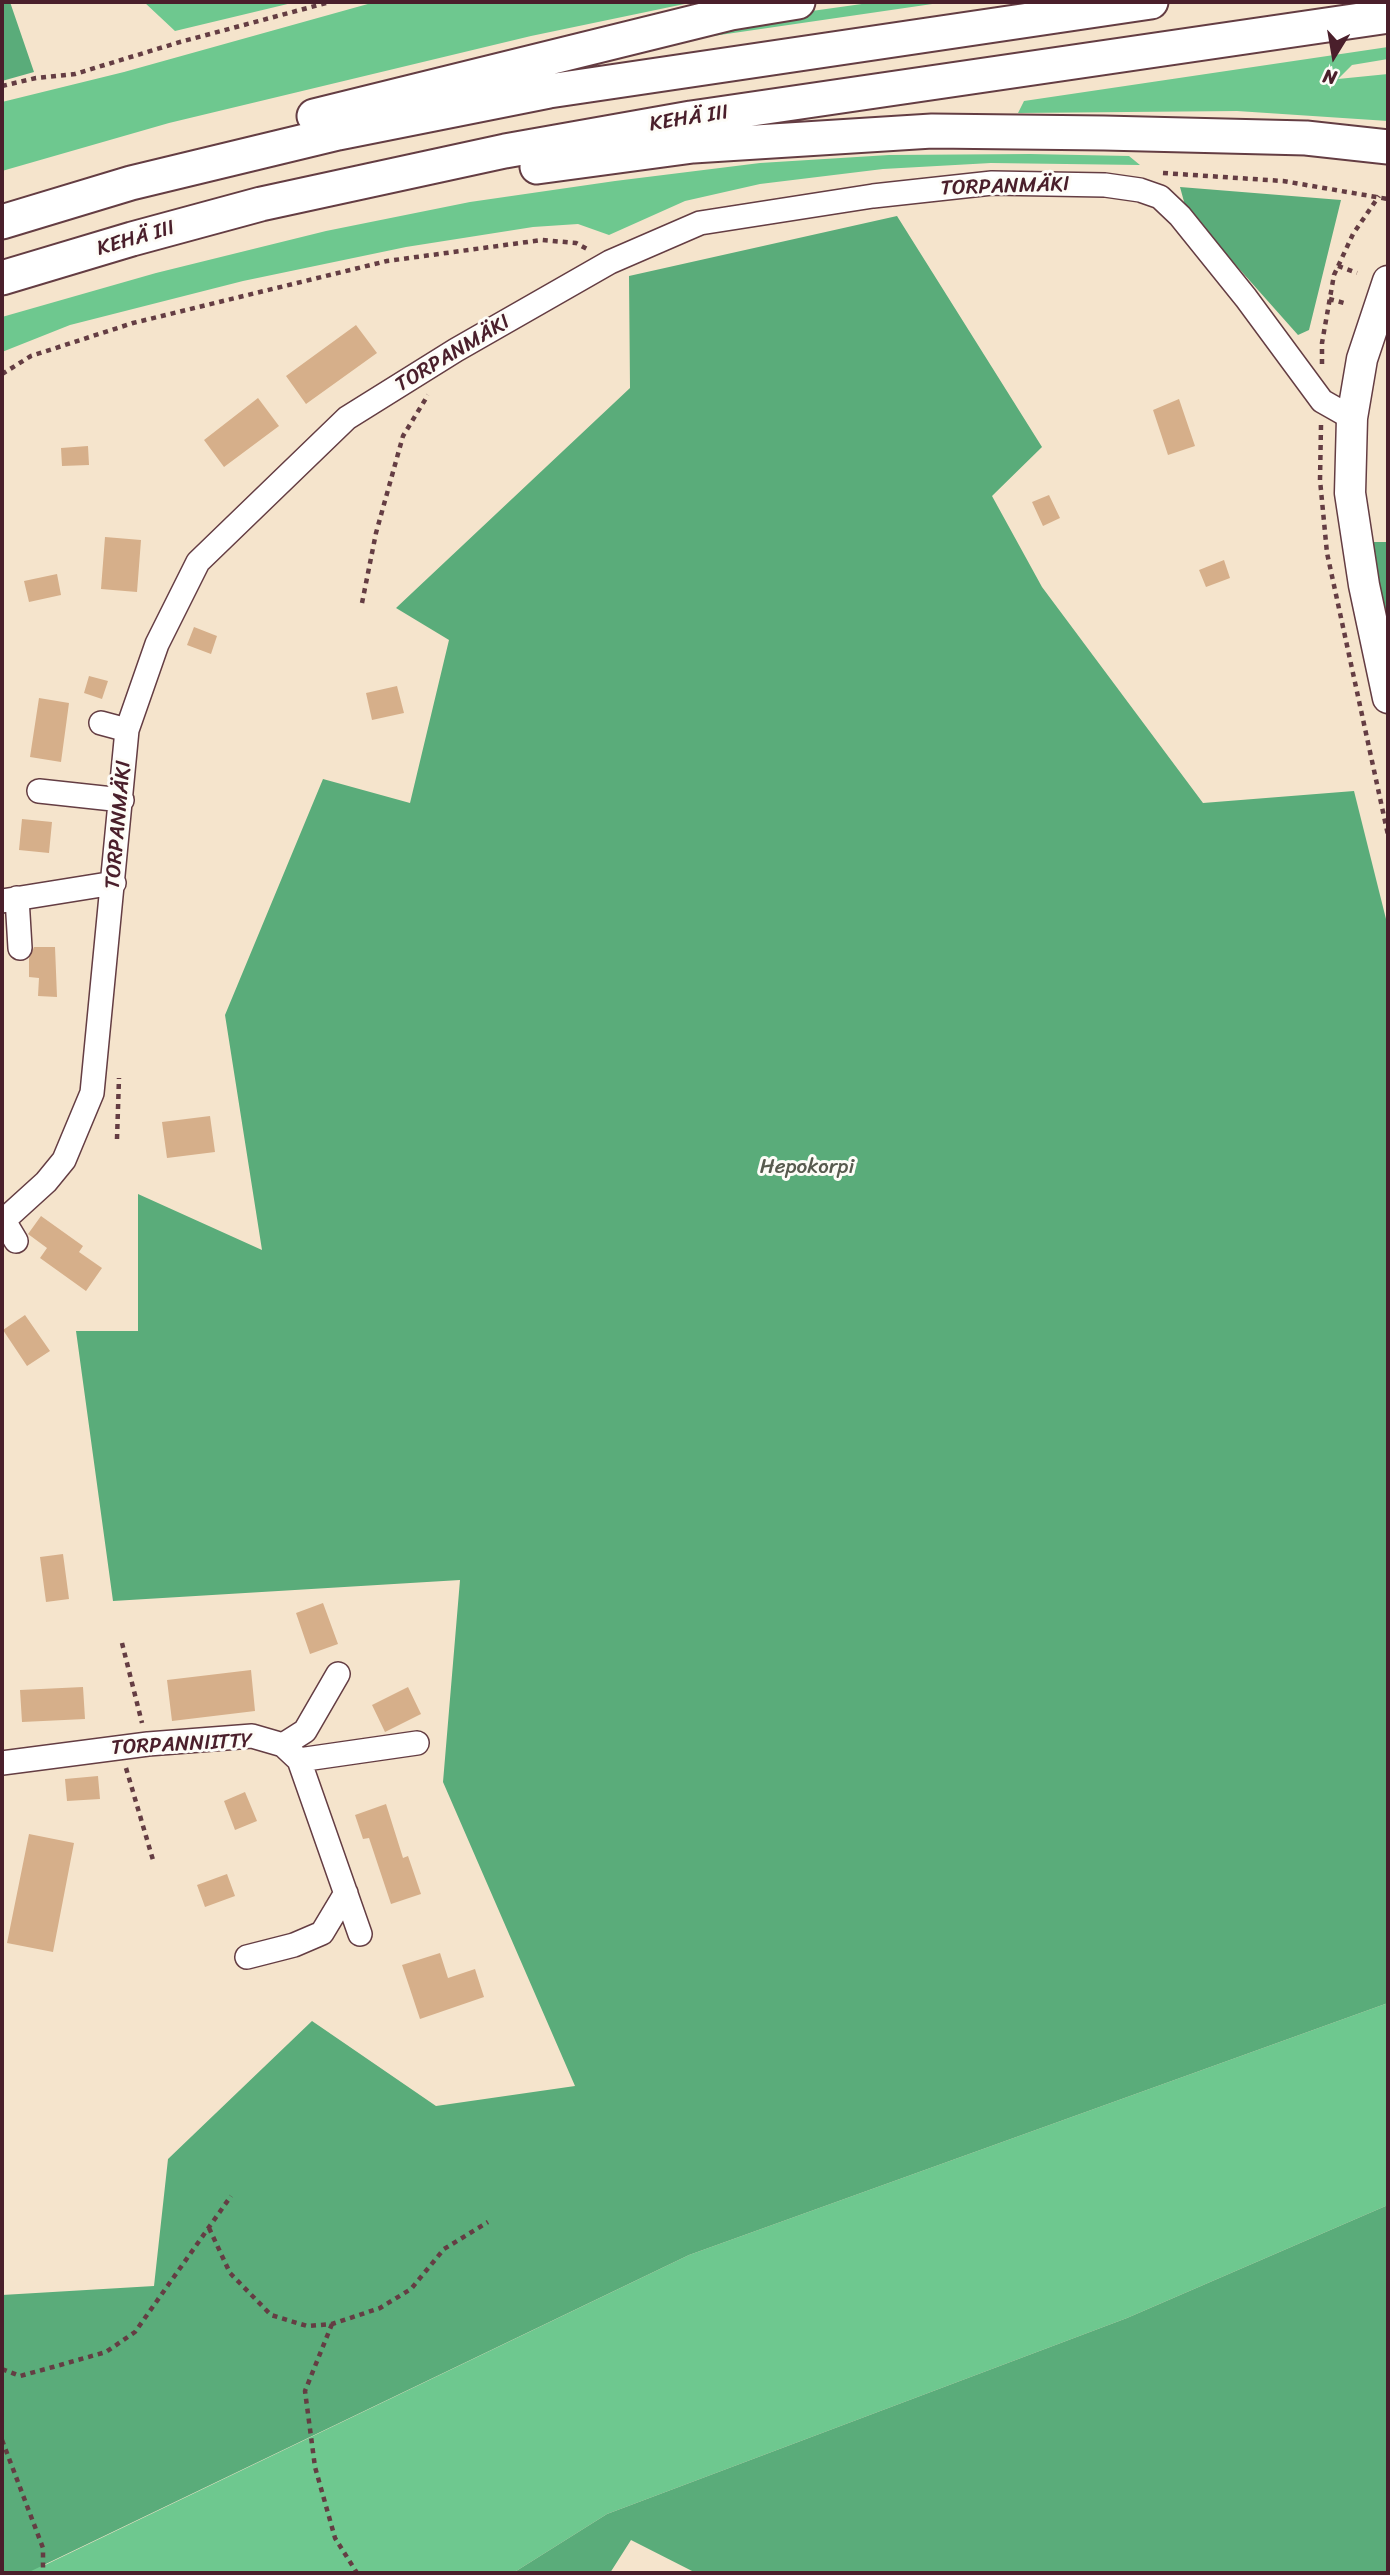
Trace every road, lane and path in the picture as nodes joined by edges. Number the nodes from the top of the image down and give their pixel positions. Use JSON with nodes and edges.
{"nodes":[{"id":1,"x":330,"y":2,"type":"edge"},
{"id":2,"x":798,"y":2,"type":"edge"},
{"id":3,"x":1151,"y":2,"type":"edge"},
{"id":4,"x":1388,"y":16,"type":"edge"},
{"id":5,"x":2,"y":86,"type":"edge"},
{"id":6,"x":1388,"y":147,"type":"edge"},
{"id":7,"x":381,"y":177,"type":"junction"},
{"id":8,"x":131,"y":183,"type":"junction"},
{"id":9,"x":1379,"y":196,"type":"dead end"},
{"id":10,"x":1388,"y":199,"type":"edge"},
{"id":11,"x":2,"y":222,"type":"edge"},
{"id":12,"x":610,"y":262,"type":"junction"},
{"id":13,"x":1338,"y":266,"type":"dead end"},
{"id":14,"x":1357,"y":273,"type":"dead end"},
{"id":15,"x":2,"y":278,"type":"edge"},
{"id":16,"x":1388,"y":281,"type":"edge"},
{"id":17,"x":1329,"y":299,"type":"dead end"},
{"id":18,"x":1348,"y":304,"type":"dead end"},
{"id":19,"x":2,"y":374,"type":"edge"},
{"id":20,"x":430,"y":393,"type":"dead end"},
{"id":21,"x":1352,"y":418,"type":"junction"},
{"id":22,"x":362,"y":603,"type":"dead end"},
{"id":23,"x":1388,"y":698,"type":"edge"},
{"id":24,"x":101,"y":723,"type":"dead end"},
{"id":25,"x":127,"y":730,"type":"junction"},
{"id":26,"x":39,"y":791,"type":"dead end"},
{"id":27,"x":122,"y":800,"type":"junction"},
{"id":28,"x":114,"y":883,"type":"junction"},
{"id":29,"x":9,"y":900,"type":"edge"},
{"id":30,"x":20,"y":948,"type":"dead end"},
{"id":31,"x":7,"y":1228,"type":"edge"},
{"id":32,"x":122,"y":1643,"type":"dead end"},
{"id":33,"x":338,"y":1674,"type":"dead end"},
{"id":34,"x":417,"y":1743,"type":"dead end"},
{"id":35,"x":148,"y":1744,"type":"junction"},
{"id":36,"x":120,"y":1747,"type":"junction"},
{"id":37,"x":291,"y":1753,"type":"junction"},
{"id":38,"x":2,"y":1763,"type":"edge"},
{"id":39,"x":153,"y":1860,"type":"dead end"},
{"id":40,"x":346,"y":1893,"type":"junction"},
{"id":41,"x":360,"y":1934,"type":"dead end"},
{"id":42,"x":247,"y":1957,"type":"dead end"},
{"id":43,"x":231,"y":2196,"type":"dead end"},
{"id":44,"x":488,"y":2222,"type":"dead end"},
{"id":45,"x":209,"y":2228,"type":"junction"},
{"id":46,"x":332,"y":2324,"type":"junction"},
{"id":47,"x":2,"y":2369,"type":"edge"},
{"id":48,"x":2,"y":2440,"type":"edge"},
{"id":49,"x":43,"y":2573,"type":"edge"},
{"id":50,"x":357,"y":2573,"type":"edge"}],
"edges":[{"from":1,"to":5,"type":"path"},
{"from":2,"to":8,"type":"highway"},
{"from":3,"to":8,"type":"highway"},
{"from":4,"to":7,"type":"highway","name":"KEHÄ III"},
{"from":6,"to":7,"type":"highway"},
{"from":7,"to":15,"type":"highway","name":"KEHÄ III"},
{"from":8,"to":11,"type":"highway"},
{"from":9,"to":10,"type":"path"},
{"from":12,"to":19,"type":"path"},
{"from":12,"to":21,"type":"street","name":"TORPANMÄKI"},
{"from":12,"to":25,"type":"street","name":"TORPANMÄKI"},
{"from":13,"to":14,"type":"path"},
{"from":16,"to":21,"type":"main road"},
{"from":17,"to":18,"type":"path"},
{"from":20,"to":22,"type":"path"},
{"from":21,"to":23,"type":"main road"},
{"from":24,"to":25,"type":"street"},
{"from":25,"to":27,"type":"street","name":"TORPANMÄKI"},
{"from":26,"to":27,"type":"street"},
{"from":27,"to":28,"type":"street","name":"TORPANMÄKI"},
{"from":28,"to":29,"type":"street"},
{"from":28,"to":31,"type":"street","name":"TORPANMÄKI"},
{"from":29,"to":30,"type":"street"},
{"from":32,"to":35,"type":"path"},
{"from":33,"to":37,"type":"street"},
{"from":34,"to":37,"type":"street"},
{"from":35,"to":36,"type":"street","name":"TORPANNIITTY"},
{"from":35,"to":37,"type":"street","name":"TORPANNIITTY"},
{"from":36,"to":38,"type":"street","name":"TORPANNIITTY"},
{"from":36,"to":39,"type":"path"},
{"from":37,"to":40,"type":"street"},
{"from":40,"to":41,"type":"street"},
{"from":40,"to":42,"type":"street"},
{"from":43,"to":45,"type":"path"},
{"from":44,"to":46,"type":"path"},
{"from":45,"to":46,"type":"path"},
{"from":45,"to":47,"type":"path"},
{"from":46,"to":50,"type":"path"},
{"from":48,"to":49,"type":"path"}]}
